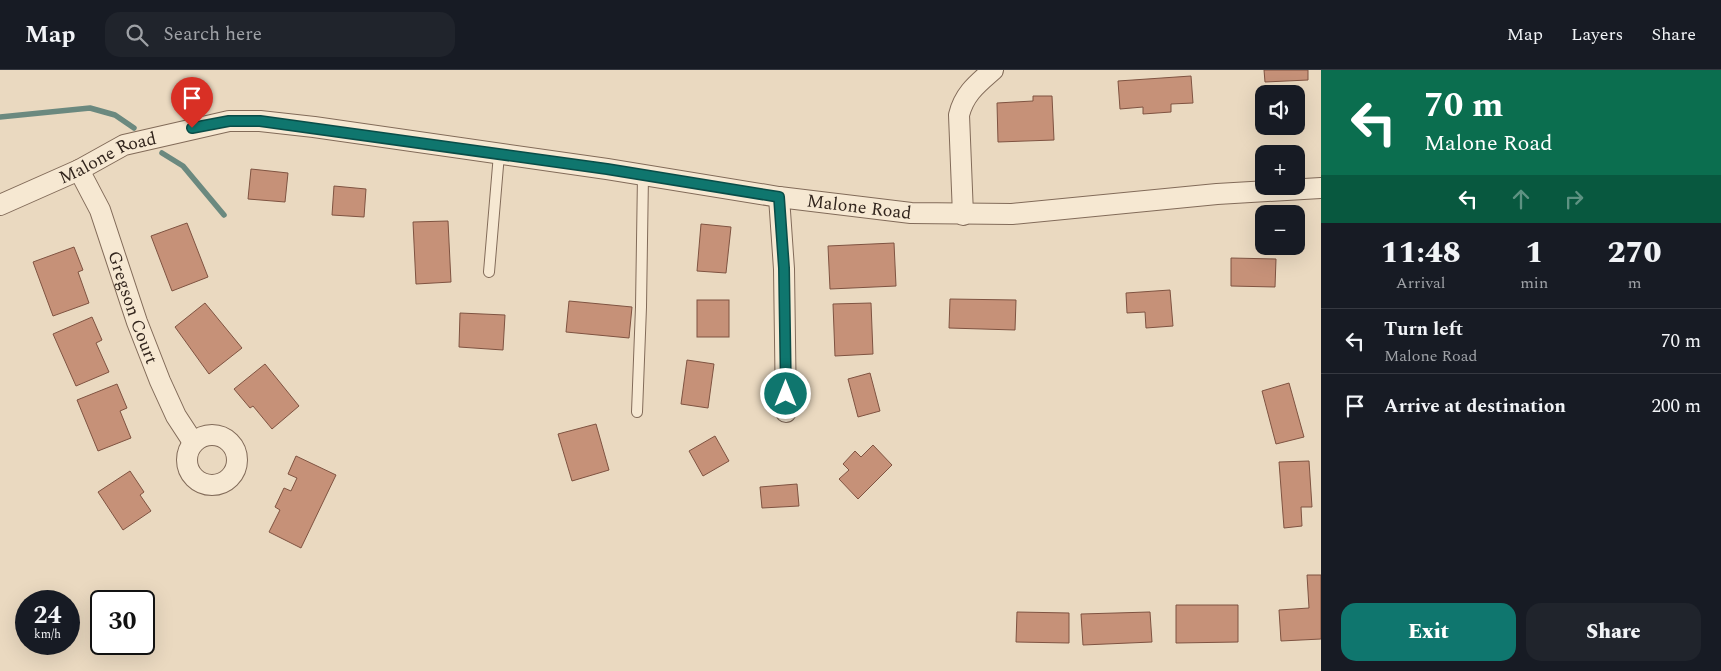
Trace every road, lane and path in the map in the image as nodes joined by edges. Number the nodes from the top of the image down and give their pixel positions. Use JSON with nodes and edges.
{"nodes":[{"id":1,"x":993,"y":70,"type":"edge"},
{"id":2,"x":499,"y":154,"type":"junction"},
{"id":3,"x":79,"y":170,"type":"junction"},
{"id":4,"x":643,"y":175,"type":"junction"},
{"id":5,"x":1321,"y":188,"type":"edge"},
{"id":6,"x":779,"y":197,"type":"junction"},
{"id":7,"x":0,"y":205,"type":"edge"},
{"id":8,"x":963,"y":215,"type":"junction"},
{"id":9,"x":489,"y":272,"type":"dead end"},
{"id":10,"x":637,"y":412,"type":"dead end"},
{"id":11,"x":786,"y":412,"type":"dead end"},
{"id":12,"x":193,"y":442,"type":"dead end"}],
"edges":[{"from":1,"to":8,"type":"street"},
{"from":2,"to":3,"type":"street","name":"Malone Road"},
{"from":2,"to":4,"type":"street","name":"Malone Road"},
{"from":2,"to":9,"type":"lane"},
{"from":3,"to":7,"type":"street","name":"Malone Road"},
{"from":3,"to":12,"type":"street","name":"Gregson Court"},
{"from":4,"to":6,"type":"street","name":"Malone Road"},
{"from":4,"to":10,"type":"lane"},
{"from":5,"to":8,"type":"street","name":"Malone Road"},
{"from":6,"to":8,"type":"street","name":"Malone Road"},
{"from":6,"to":11,"type":"street"}]}
